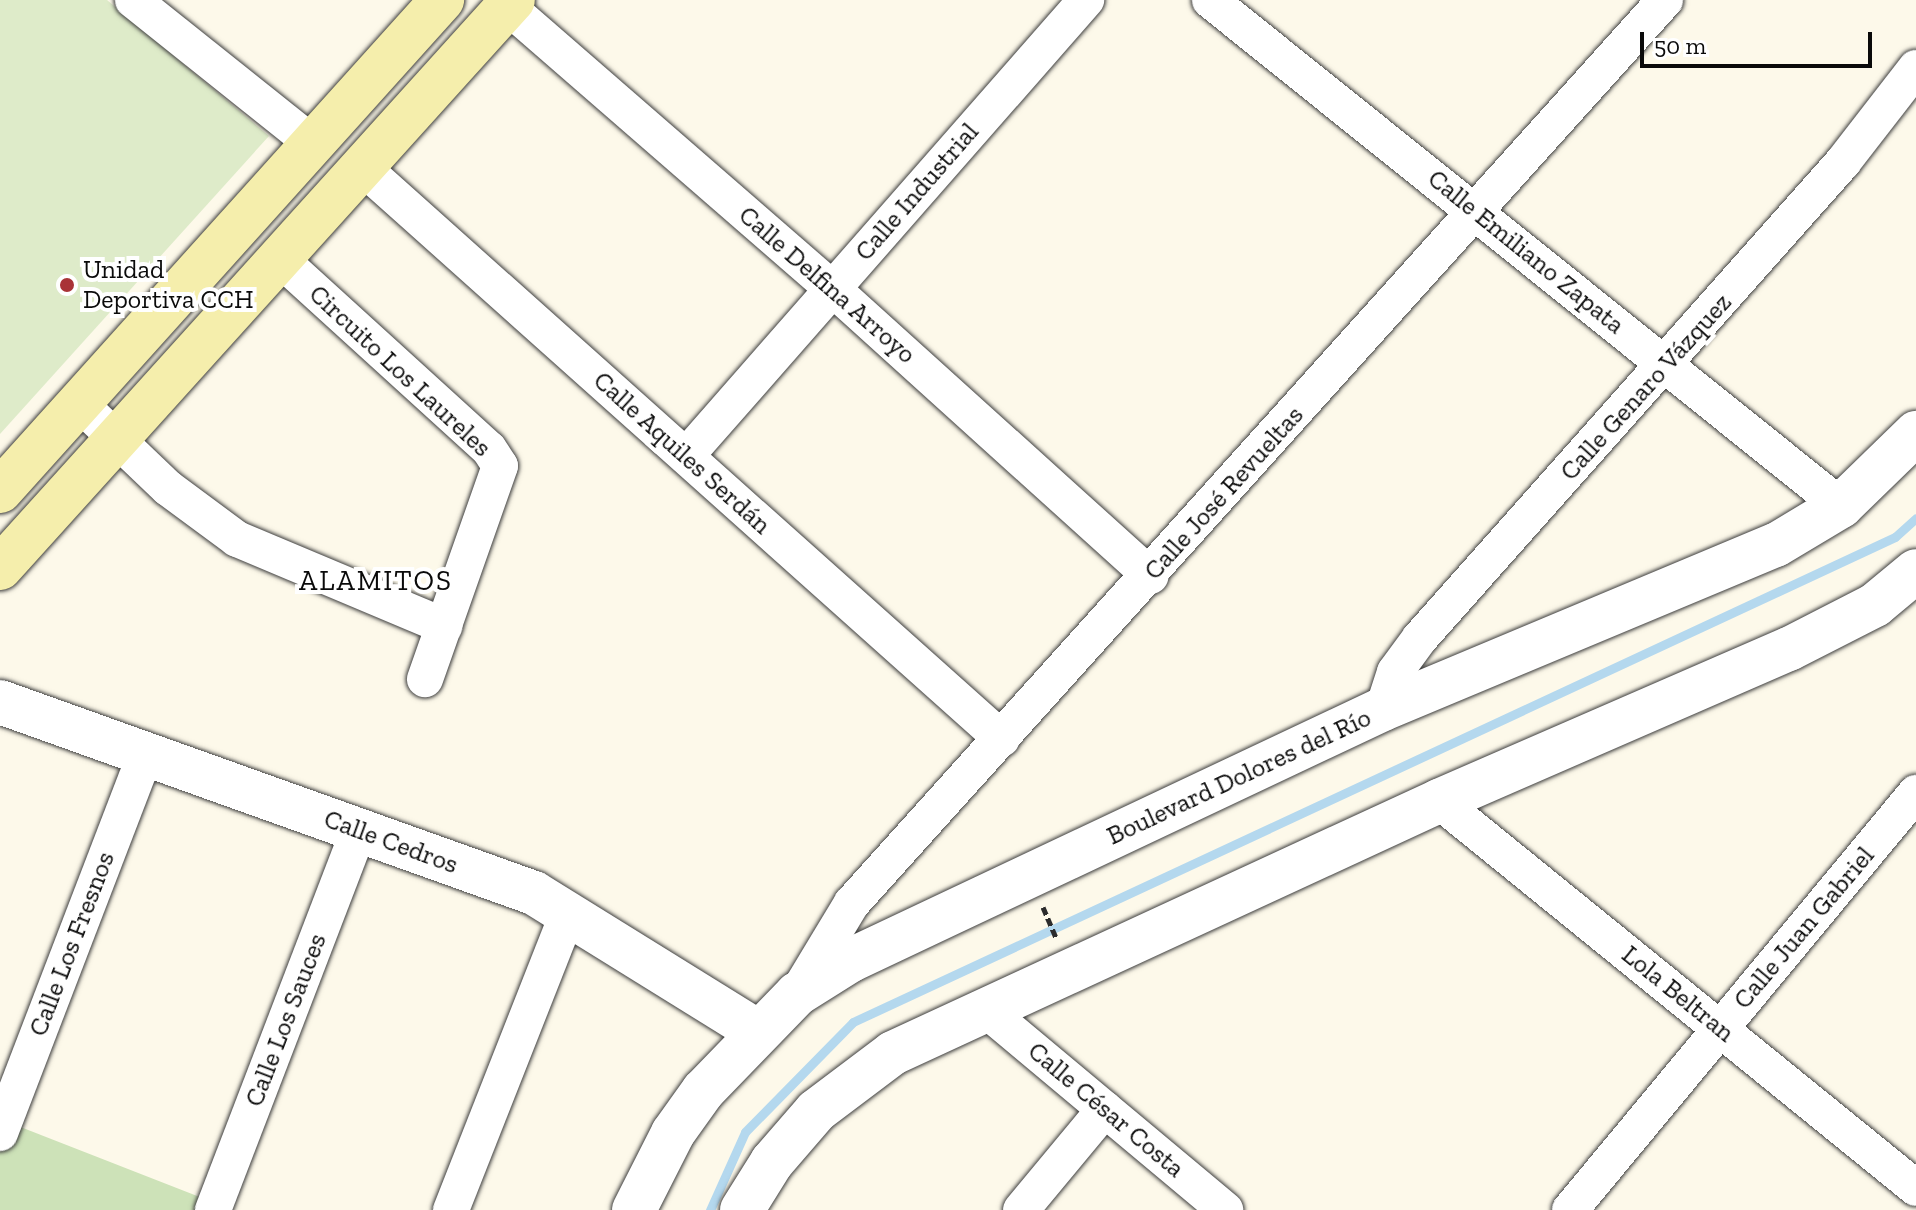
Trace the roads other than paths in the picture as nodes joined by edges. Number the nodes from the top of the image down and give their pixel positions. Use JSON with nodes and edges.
{"nodes":[{"id":1,"x":133,"y":0,"type":"edge"},
{"id":2,"x":442,"y":0,"type":"edge"},
{"id":3,"x":1086,"y":0,"type":"edge"},
{"id":4,"x":1210,"y":0,"type":"edge"},
{"id":5,"x":1665,"y":0,"type":"edge"},
{"id":6,"x":506,"y":2,"type":"edge"},
{"id":7,"x":1916,"y":68,"type":"edge"},
{"id":8,"x":312,"y":143,"type":"junction"},
{"id":9,"x":362,"y":167,"type":"junction"},
{"id":10,"x":1477,"y":211,"type":"junction"},
{"id":11,"x":280,"y":259,"type":"junction"},
{"id":12,"x":833,"y":289,"type":"junction"},
{"id":13,"x":1666,"y":366,"type":"junction"},
{"id":14,"x":79,"y":403,"type":"junction"},
{"id":15,"x":1916,"y":433,"type":"edge"},
{"id":16,"x":116,"y":437,"type":"junction"},
{"id":17,"x":686,"y":456,"type":"junction"},
{"id":18,"x":0,"y":491,"type":"edge"},
{"id":19,"x":1841,"y":506,"type":"junction"},
{"id":20,"x":0,"y":568,"type":"edge"},
{"id":21,"x":1151,"y":576,"type":"junction"},
{"id":22,"x":1913,"y":579,"type":"edge"},
{"id":23,"x":444,"y":626,"type":"junction"},
{"id":24,"x":425,"y":679,"type":"dead end"},
{"id":25,"x":0,"y":702,"type":"edge"},
{"id":26,"x":1383,"y":709,"type":"junction"},
{"id":27,"x":1002,"y":739,"type":"junction"},
{"id":28,"x":145,"y":755,"type":"junction"},
{"id":29,"x":1916,"y":793,"type":"edge"},
{"id":30,"x":1439,"y":801,"type":"junction"},
{"id":31,"x":359,"y":830,"type":"junction"},
{"id":32,"x":569,"y":911,"type":"junction"},
{"id":33,"x":797,"y":994,"type":"junction"},
{"id":34,"x":986,"y":1010,"type":"junction"},
{"id":35,"x":1721,"y":1028,"type":"junction"},
{"id":36,"x":757,"y":1031,"type":"junction"},
{"id":37,"x":1105,"y":1109,"type":"junction"},
{"id":38,"x":0,"y":1133,"type":"edge"},
{"id":39,"x":1916,"y":1188,"type":"edge"},
{"id":40,"x":213,"y":1210,"type":"edge"},
{"id":41,"x":451,"y":1210,"type":"edge"},
{"id":42,"x":634,"y":1210,"type":"edge"},
{"id":43,"x":742,"y":1210,"type":"edge"},
{"id":44,"x":1021,"y":1210,"type":"edge"},
{"id":45,"x":1225,"y":1210,"type":"edge"},
{"id":46,"x":1570,"y":1210,"type":"edge"}],
"edges":[{"from":1,"to":8,"type":"street"},
{"from":2,"to":8,"type":"main road"},
{"from":3,"to":12,"type":"street","name":"Calle Industrial"},
{"from":4,"to":10,"type":"street","name":"Calle Emiliano Zapata"},
{"from":5,"to":10,"type":"street","name":"Calle José Revueltas"},
{"from":6,"to":9,"type":"main road"},
{"from":6,"to":12,"type":"street","name":"Calle Delfina Arroyo"},
{"from":7,"to":13,"type":"street","name":"Calle Genaro Vázquez"},
{"from":8,"to":14,"type":"main road"},
{"from":9,"to":11,"type":"main road"},
{"from":9,"to":17,"type":"street","name":"Calle Aquiles Serdán"},
{"from":10,"to":13,"type":"street","name":"Calle Emiliano Zapata"},
{"from":10,"to":21,"type":"street","name":"Calle José Revueltas"},
{"from":11,"to":16,"type":"main road"},
{"from":11,"to":23,"type":"street","name":"Circuito Los Laureles"},
{"from":12,"to":17,"type":"street","name":"Calle Industrial"},
{"from":12,"to":21,"type":"street","name":"Calle Delfina Arroyo"},
{"from":13,"to":19,"type":"street","name":"Calle Emiliano Zapata"},
{"from":13,"to":26,"type":"street","name":"Calle Genaro Vázquez"},
{"from":14,"to":16,"type":"street"},
{"from":14,"to":18,"type":"main road"},
{"from":15,"to":19,"type":"street","name":"Boulevard Dolores del Río"},
{"from":16,"to":20,"type":"main road"},
{"from":16,"to":23,"type":"street"},
{"from":17,"to":27,"type":"street","name":"Calle Aquiles Serdán"},
{"from":19,"to":26,"type":"street","name":"Boulevard Dolores del Río"},
{"from":21,"to":27,"type":"street","name":"Calle José Revueltas"},
{"from":22,"to":30,"type":"street"},
{"from":23,"to":24,"type":"street","name":"Circuito Los Laureles"},
{"from":25,"to":28,"type":"street","name":"Calle Cedros"},
{"from":26,"to":33,"type":"street","name":"Boulevard Dolores del Río"},
{"from":27,"to":33,"type":"street","name":"Calle José Revueltas"},
{"from":28,"to":31,"type":"street","name":"Calle Cedros"},
{"from":28,"to":38,"type":"street","name":"Calle Los Fresnos"},
{"from":29,"to":35,"type":"street","name":"Calle Juan Gabriel"},
{"from":30,"to":34,"type":"street"},
{"from":30,"to":35,"type":"street","name":"Lola Beltran"},
{"from":31,"to":32,"type":"street","name":"Calle Cedros"},
{"from":31,"to":40,"type":"street","name":"Calle Los Sauces"},
{"from":32,"to":36,"type":"street","name":"Calle Cedros"},
{"from":32,"to":41,"type":"street"},
{"from":33,"to":36,"type":"street","name":"Boulevard Dolores del Río"},
{"from":34,"to":37,"type":"street","name":"Calle César Costa"},
{"from":34,"to":43,"type":"street"},
{"from":35,"to":39,"type":"street","name":"Lola Beltran"},
{"from":35,"to":46,"type":"street","name":"Calle Juan Gabriel"},
{"from":36,"to":42,"type":"street","name":"Boulevard Dolores del Río"},
{"from":37,"to":44,"type":"street"},
{"from":37,"to":45,"type":"street","name":"Calle César Costa"}]}
